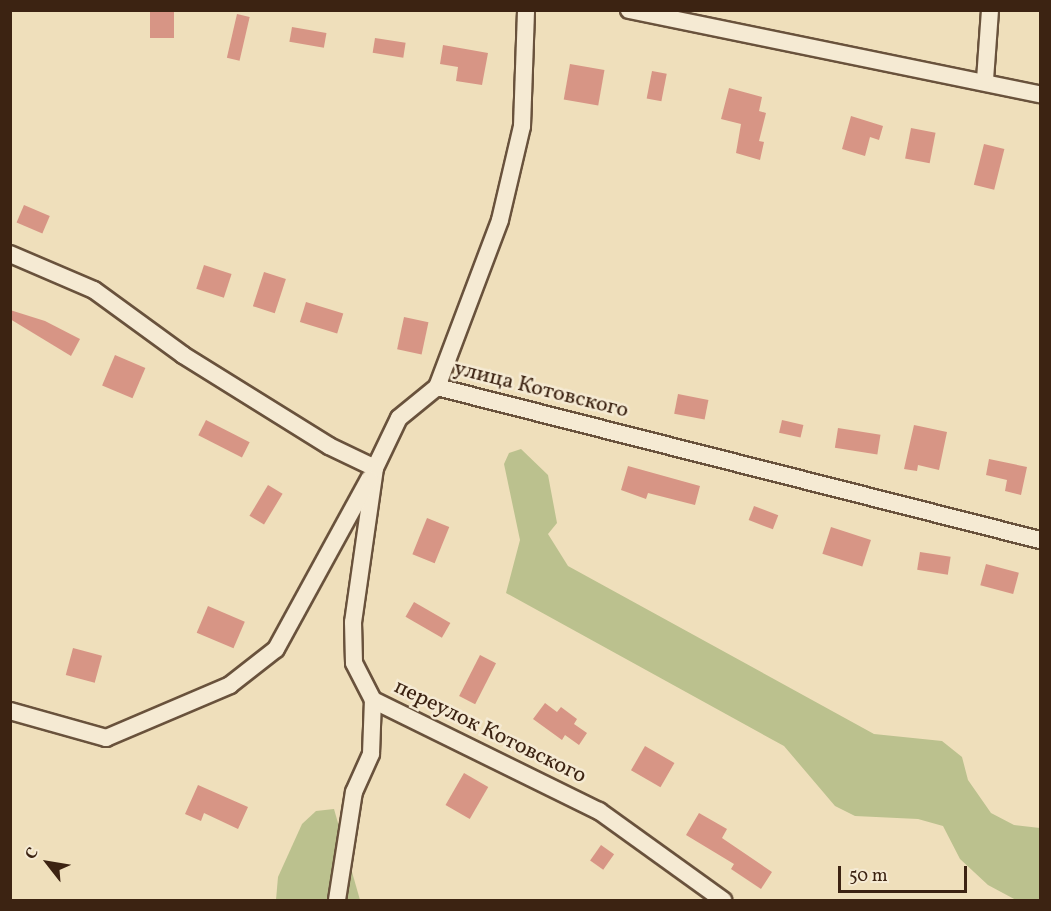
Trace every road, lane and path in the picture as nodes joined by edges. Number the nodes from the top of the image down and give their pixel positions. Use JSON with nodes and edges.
{"nodes":[{"id":1,"x":526,"y":10,"type":"edge"},
{"id":2,"x":629,"y":10,"type":"edge"},
{"id":3,"x":990,"y":10,"type":"edge"},
{"id":4,"x":985,"y":80,"type":"junction"},
{"id":5,"x":1041,"y":94,"type":"edge"},
{"id":6,"x":10,"y":254,"type":"edge"},
{"id":7,"x":437,"y":387,"type":"junction"},
{"id":8,"x":375,"y":468,"type":"junction"},
{"id":9,"x":1041,"y":540,"type":"edge"},
{"id":10,"x":373,"y":700,"type":"junction"},
{"id":11,"x":10,"y":711,"type":"edge"},
{"id":12,"x":338,"y":900,"type":"edge"},
{"id":13,"x":723,"y":900,"type":"edge"}],
"edges":[{"from":1,"to":7,"type":"street"},
{"from":2,"to":4,"type":"street"},
{"from":3,"to":4,"type":"street"},
{"from":4,"to":5,"type":"street"},
{"from":6,"to":8,"type":"street"},
{"from":7,"to":8,"type":"street","name":"улица Котовского"},
{"from":7,"to":9,"type":"street","name":"улица Котовского"},
{"from":8,"to":10,"type":"street","name":"переулок Котовского"},
{"from":8,"to":11,"type":"street"},
{"from":10,"to":12,"type":"street"},
{"from":10,"to":13,"type":"street","name":"переулок Котовского"}]}
